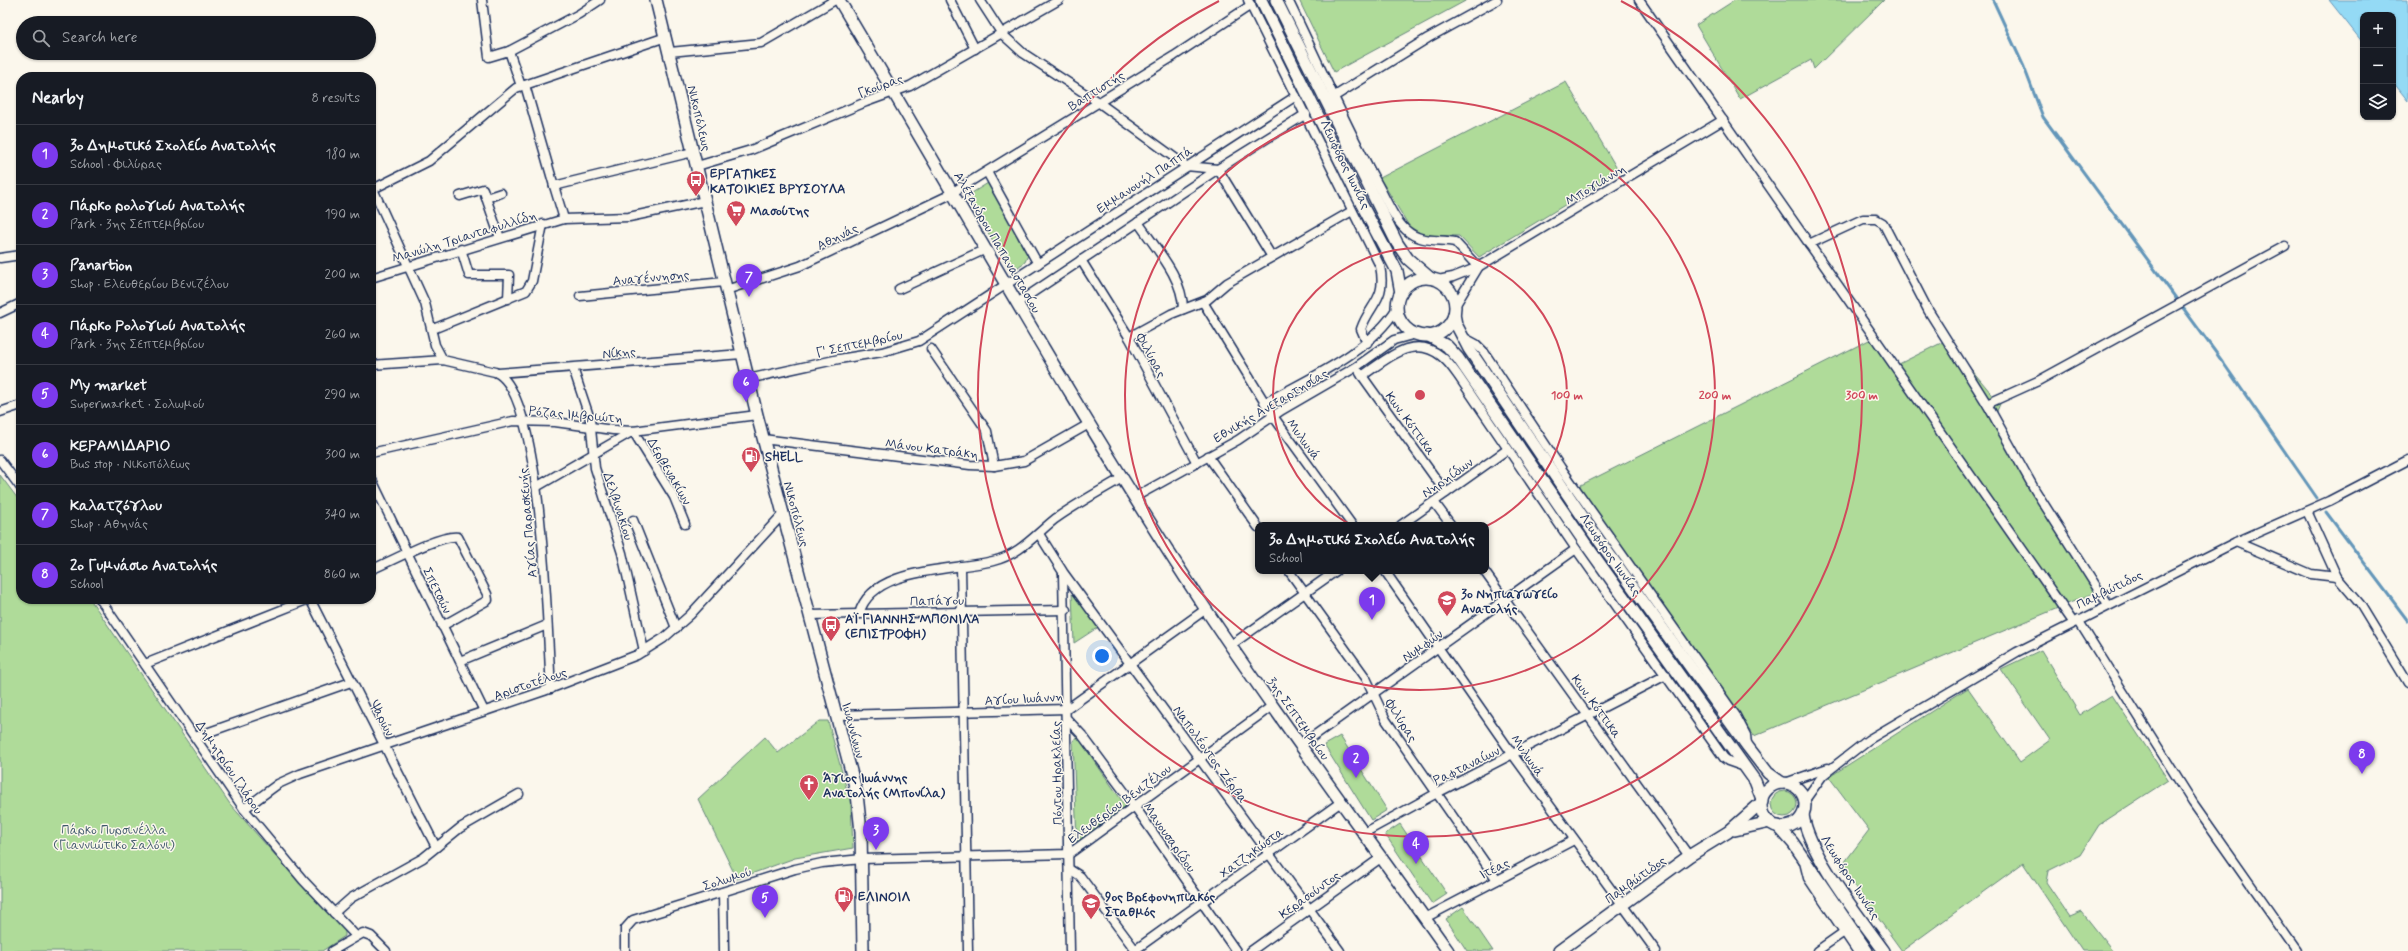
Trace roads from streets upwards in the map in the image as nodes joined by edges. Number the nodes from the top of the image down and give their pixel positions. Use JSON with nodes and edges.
{"nodes":[{"id":1,"x":482,"y":0,"type":"edge"},
{"id":2,"x":600,"y":0,"type":"edge"},
{"id":3,"x":656,"y":0,"type":"edge"},
{"id":4,"x":835,"y":0,"type":"edge"},
{"id":5,"x":839,"y":0,"type":"edge"},
{"id":6,"x":950,"y":0,"type":"edge"},
{"id":7,"x":980,"y":0,"type":"edge"},
{"id":8,"x":1059,"y":0,"type":"edge"},
{"id":9,"x":1262,"y":0,"type":"edge"},
{"id":10,"x":1276,"y":0,"type":"edge"},
{"id":11,"x":1288,"y":0,"type":"edge"},
{"id":12,"x":1497,"y":0,"type":"edge"},
{"id":13,"x":1639,"y":0,"type":"edge"},
{"id":14,"x":1486,"y":2,"type":"edge"},
{"id":15,"x":1249,"y":3,"type":"edge"},
{"id":16,"x":1002,"y":34,"type":"junction"},
{"id":17,"x":666,"y":37,"type":"junction"},
{"id":18,"x":975,"y":49,"type":"junction"},
{"id":19,"x":509,"y":51,"type":"junction"},
{"id":20,"x":670,"y":52,"type":"junction"},
{"id":21,"x":523,"y":85,"type":"junction"},
{"id":22,"x":894,"y":93,"type":"junction"},
{"id":23,"x":1296,"y":96,"type":"junction"},
{"id":24,"x":1331,"y":98,"type":"junction"},
{"id":25,"x":1098,"y":102,"type":"junction"},
{"id":26,"x":1311,"y":112,"type":"junction"},
{"id":27,"x":1723,"y":120,"type":"junction"},
{"id":28,"x":693,"y":152,"type":"junction"},
{"id":29,"x":696,"y":166,"type":"junction"},
{"id":30,"x":1186,"y":166,"type":"junction"},
{"id":31,"x":1218,"y":169,"type":"junction"},
{"id":32,"x":986,"y":172,"type":"junction"},
{"id":33,"x":554,"y":186,"type":"junction"},
{"id":34,"x":376,"y":187,"type":"edge"},
{"id":35,"x":953,"y":192,"type":"junction"},
{"id":36,"x":501,"y":193,"type":"dead end"},
{"id":37,"x":460,"y":196,"type":"dead end"},
{"id":38,"x":376,"y":197,"type":"edge"},
{"id":39,"x":486,"y":198,"type":"junction"},
{"id":40,"x":705,"y":200,"type":"junction"},
{"id":41,"x":1352,"y":211,"type":"junction"},
{"id":42,"x":564,"y":219,"type":"junction"},
{"id":43,"x":1138,"y":222,"type":"junction"},
{"id":44,"x":543,"y":224,"type":"junction"},
{"id":45,"x":500,"y":238,"type":"junction"},
{"id":46,"x":1809,"y":244,"type":"junction"},
{"id":47,"x":2285,"y":246,"type":"dead end"},
{"id":48,"x":461,"y":249,"type":"junction"},
{"id":49,"x":986,"y":249,"type":"junction"},
{"id":50,"x":16,"y":256,"type":"edge"},
{"id":51,"x":1272,"y":257,"type":"junction"},
{"id":52,"x":0,"y":258,"type":"edge"},
{"id":53,"x":1081,"y":260,"type":"junction"},
{"id":54,"x":1038,"y":264,"type":"junction"},
{"id":55,"x":409,"y":266,"type":"junction"},
{"id":56,"x":1478,"y":267,"type":"junction"},
{"id":57,"x":376,"y":276,"type":"edge"},
{"id":58,"x":1434,"y":279,"type":"junction"},
{"id":59,"x":1006,"y":284,"type":"junction"},
{"id":60,"x":725,"y":286,"type":"junction"},
{"id":61,"x":899,"y":289,"type":"dead end"},
{"id":62,"x":1401,"y":292,"type":"junction"},
{"id":63,"x":580,"y":296,"type":"dead end"},
{"id":64,"x":508,"y":299,"type":"junction"},
{"id":65,"x":1203,"y":302,"type":"junction"},
{"id":66,"x":1017,"y":303,"type":"junction"},
{"id":67,"x":16,"y":305,"type":"edge"},
{"id":68,"x":1397,"y":308,"type":"junction"},
{"id":69,"x":1183,"y":309,"type":"junction"},
{"id":70,"x":1455,"y":310,"type":"junction"},
{"id":71,"x":0,"y":313,"type":"edge"},
{"id":72,"x":433,"y":329,"type":"junction"},
{"id":73,"x":1421,"y":334,"type":"junction"},
{"id":74,"x":1129,"y":337,"type":"junction"},
{"id":75,"x":1367,"y":343,"type":"junction"},
{"id":76,"x":931,"y":349,"type":"dead end"},
{"id":77,"x":742,"y":354,"type":"junction"},
{"id":78,"x":443,"y":360,"type":"junction"},
{"id":79,"x":376,"y":365,"type":"edge"},
{"id":80,"x":1356,"y":367,"type":"junction"},
{"id":81,"x":573,"y":368,"type":"junction"},
{"id":82,"x":498,"y":373,"type":"junction"},
{"id":83,"x":1362,"y":376,"type":"junction"},
{"id":84,"x":748,"y":379,"type":"junction"},
{"id":85,"x":1265,"y":403,"type":"junction"},
{"id":86,"x":1987,"y":404,"type":"junction"},
{"id":87,"x":16,"y":406,"type":"edge"},
{"id":88,"x":0,"y":412,"type":"edge"},
{"id":89,"x":757,"y":415,"type":"junction"},
{"id":90,"x":1273,"y":416,"type":"junction"},
{"id":91,"x":524,"y":421,"type":"junction"},
{"id":92,"x":1089,"y":424,"type":"junction"},
{"id":93,"x":591,"y":427,"type":"junction"},
{"id":94,"x":633,"y":431,"type":"junction"},
{"id":95,"x":763,"y":439,"type":"junction"},
{"id":96,"x":1508,"y":449,"type":"junction"},
{"id":97,"x":376,"y":452,"type":"edge"},
{"id":98,"x":592,"y":454,"type":"junction"},
{"id":99,"x":1208,"y":456,"type":"junction"},
{"id":100,"x":0,"y":460,"type":"edge"},
{"id":101,"x":2408,"y":460,"type":"edge"},
{"id":102,"x":1197,"y":462,"type":"junction"},
{"id":103,"x":994,"y":466,"type":"junction"},
{"id":104,"x":1122,"y":478,"type":"junction"},
{"id":105,"x":16,"y":481,"type":"edge"},
{"id":106,"x":538,"y":486,"type":"junction"},
{"id":107,"x":376,"y":488,"type":"edge"},
{"id":108,"x":1446,"y":493,"type":"junction"},
{"id":109,"x":1135,"y":497,"type":"junction"},
{"id":110,"x":1434,"y":502,"type":"junction"},
{"id":111,"x":2307,"y":511,"type":"junction"},
{"id":112,"x":782,"y":515,"type":"junction"},
{"id":113,"x":633,"y":520,"type":"dead end"},
{"id":114,"x":1350,"y":522,"type":"edge"},
{"id":115,"x":1405,"y":522,"type":"edge"},
{"id":116,"x":1449,"y":522,"type":"edge"},
{"id":117,"x":1255,"y":523,"type":"edge"},
{"id":118,"x":685,"y":524,"type":"dead end"},
{"id":119,"x":1039,"y":534,"type":"junction"},
{"id":120,"x":2236,"y":542,"type":"junction"},
{"id":121,"x":1576,"y":549,"type":"junction"},
{"id":122,"x":407,"y":553,"type":"junction"},
{"id":123,"x":961,"y":566,"type":"junction"},
{"id":124,"x":376,"y":568,"type":"edge"},
{"id":125,"x":1063,"y":572,"type":"junction"},
{"id":126,"x":1291,"y":574,"type":"edge"},
{"id":127,"x":1332,"y":574,"type":"edge"},
{"id":128,"x":1387,"y":574,"type":"edge"},
{"id":129,"x":1486,"y":574,"type":"edge"},
{"id":130,"x":2337,"y":577,"type":"junction"},
{"id":131,"x":1305,"y":593,"type":"junction"},
{"id":132,"x":1505,"y":600,"type":"junction"},
{"id":133,"x":103,"y":604,"type":"edge"},
{"id":134,"x":296,"y":604,"type":"edge"},
{"id":135,"x":312,"y":604,"type":"edge"},
{"id":136,"x":2108,"y":605,"type":"junction"},
{"id":137,"x":1206,"y":609,"type":"junction"},
{"id":138,"x":1066,"y":610,"type":"junction"},
{"id":139,"x":962,"y":612,"type":"junction"},
{"id":140,"x":859,"y":614,"type":"junction"},
{"id":141,"x":809,"y":615,"type":"junction"},
{"id":142,"x":2075,"y":621,"type":"junction"},
{"id":143,"x":547,"y":625,"type":"junction"},
{"id":144,"x":442,"y":626,"type":"junction"},
{"id":145,"x":676,"y":628,"type":"junction"},
{"id":146,"x":1231,"y":645,"type":"junction"},
{"id":147,"x":1439,"y":648,"type":"junction"},
{"id":148,"x":644,"y":651,"type":"junction"},
{"id":149,"x":460,"y":661,"type":"junction"},
{"id":150,"x":145,"y":664,"type":"junction"},
{"id":151,"x":1130,"y":664,"type":"junction"},
{"id":152,"x":1666,"y":675,"type":"junction"},
{"id":153,"x":351,"y":682,"type":"junction"},
{"id":154,"x":2408,"y":683,"type":"edge"},
{"id":155,"x":550,"y":688,"type":"junction"},
{"id":156,"x":1373,"y":694,"type":"junction"},
{"id":157,"x":1272,"y":706,"type":"junction"},
{"id":158,"x":1067,"y":709,"type":"junction"},
{"id":159,"x":484,"y":711,"type":"junction"},
{"id":160,"x":964,"y":712,"type":"junction"},
{"id":161,"x":836,"y":715,"type":"junction"},
{"id":162,"x":1589,"y":715,"type":"junction"},
{"id":163,"x":1067,"y":719,"type":"junction"},
{"id":164,"x":195,"y":737,"type":"junction"},
{"id":165,"x":383,"y":745,"type":"junction"},
{"id":166,"x":1300,"y":745,"type":"junction"},
{"id":167,"x":1513,"y":755,"type":"junction"},
{"id":168,"x":1199,"y":759,"type":"junction"},
{"id":169,"x":1836,"y":764,"type":"junction"},
{"id":170,"x":1745,"y":767,"type":"junction"},
{"id":171,"x":1783,"y":783,"type":"junction"},
{"id":172,"x":1437,"y":793,"type":"junction"},
{"id":173,"x":519,"y":794,"type":"dead end"},
{"id":174,"x":1762,"y":800,"type":"junction"},
{"id":175,"x":1805,"y":800,"type":"junction"},
{"id":176,"x":1341,"y":802,"type":"junction"},
{"id":177,"x":1134,"y":806,"type":"junction"},
{"id":178,"x":244,"y":809,"type":"junction"},
{"id":179,"x":1803,"y":815,"type":"junction"},
{"id":180,"x":1774,"y":824,"type":"junction"},
{"id":181,"x":1728,"y":832,"type":"junction"},
{"id":182,"x":1364,"y":833,"type":"junction"},
{"id":183,"x":1574,"y":840,"type":"junction"},
{"id":184,"x":436,"y":847,"type":"junction"},
{"id":185,"x":1069,"y":854,"type":"junction"},
{"id":186,"x":1269,"y":854,"type":"junction"},
{"id":187,"x":966,"y":856,"type":"junction"},
{"id":188,"x":1689,"y":856,"type":"junction"},
{"id":189,"x":1382,"y":857,"type":"junction"},
{"id":190,"x":862,"y":859,"type":"junction"},
{"id":191,"x":1804,"y":859,"type":"junction"},
{"id":192,"x":1069,"y":869,"type":"junction"},
{"id":193,"x":1497,"y":880,"type":"junction"},
{"id":194,"x":723,"y":892,"type":"junction"},
{"id":195,"x":1202,"y":903,"type":"junction"},
{"id":196,"x":1622,"y":905,"type":"junction"},
{"id":197,"x":1309,"y":909,"type":"junction"},
{"id":198,"x":334,"y":913,"type":"junction"},
{"id":199,"x":1424,"y":918,"type":"junction"},
{"id":200,"x":1844,"y":932,"type":"junction"},
{"id":201,"x":356,"y":936,"type":"junction"},
{"id":202,"x":1135,"y":950,"type":"edge"},
{"id":203,"x":332,"y":951,"type":"edge"},
{"id":204,"x":386,"y":951,"type":"edge"},
{"id":205,"x":625,"y":951,"type":"edge"},
{"id":206,"x":724,"y":951,"type":"edge"},
{"id":207,"x":863,"y":951,"type":"edge"},
{"id":208,"x":968,"y":951,"type":"edge"},
{"id":209,"x":1070,"y":951,"type":"edge"},
{"id":210,"x":1236,"y":951,"type":"edge"},
{"id":211,"x":1251,"y":951,"type":"edge"},
{"id":212,"x":1340,"y":951,"type":"edge"},
{"id":213,"x":1448,"y":951,"type":"edge"},
{"id":214,"x":1559,"y":951,"type":"edge"},
{"id":215,"x":1656,"y":951,"type":"edge"},
{"id":216,"x":1817,"y":951,"type":"edge"},
{"id":217,"x":1857,"y":951,"type":"edge"},
{"id":218,"x":1867,"y":951,"type":"edge"},
{"id":219,"x":1884,"y":951,"type":"edge"},
{"id":220,"x":2296,"y":951,"type":"edge"}],
"edges":[{"from":1,"to":19,"type":"street"},
{"from":2,"to":19,"type":"street"},
{"from":3,"to":17,"type":"street","name":"Νικοπόλεως"},
{"from":4,"to":20,"type":"street"},
{"from":5,"to":22,"type":"street","name":"Αλέξανδρου Παπαναστασίου"},
{"from":6,"to":18,"type":"street"},
{"from":7,"to":16,"type":"street"},
{"from":8,"to":16,"type":"street","name":"Γκούρας"},
{"from":9,"to":26,"type":"street"},
{"from":10,"to":24,"type":"street","name":"Λεωφόρος Ιωνίας"},
{"from":11,"to":24,"type":"street"},
{"from":12,"to":14,"type":"street"},
{"from":13,"to":27,"type":"street"},
{"from":14,"to":24,"type":"street"},
{"from":15,"to":23,"type":"street","name":"Λεωφόρος Ιωνίας"},
{"from":15,"to":25,"type":"street","name":"Βαπτιστής"},
{"from":16,"to":18,"type":"street","name":"Γκούρας"},
{"from":16,"to":25,"type":"street"},
{"from":17,"to":20,"type":"street","name":"Νικοπόλεως"},
{"from":17,"to":21,"type":"street"},
{"from":18,"to":22,"type":"street","name":"Γκούρας"},
{"from":19,"to":21,"type":"street"},
{"from":20,"to":28,"type":"street","name":"Νικοπόλεως"},
{"from":21,"to":33,"type":"street"},
{"from":21,"to":34,"type":"street"},
{"from":22,"to":29,"type":"street","name":"Γκούρας"},
{"from":22,"to":35,"type":"street","name":"Αλέξανδρου Παπαναστασίου"},
{"from":23,"to":26,"type":"street","name":"Λεωφόρος Ιωνίας"},
{"from":23,"to":30,"type":"street","name":"Εμμανουήλ Παππά"},
{"from":24,"to":56,"type":"street"},
{"from":24,"to":58,"type":"street","name":"Λεωφόρος Ιωνίας"},
{"from":25,"to":30,"type":"street"},
{"from":25,"to":32,"type":"street","name":"Βαπτιστής"},
{"from":26,"to":31,"type":"street"},
{"from":26,"to":41,"type":"street","name":"Λεωφόρος Ιωνίας"},
{"from":26,"to":62,"type":"street","name":"Λεωφόρος Ιωνίας"},
{"from":27,"to":46,"type":"street"},
{"from":27,"to":56,"type":"street","name":"Μπογιάννη"},
{"from":28,"to":29,"type":"street","name":"Νικοπόλεως"},
{"from":28,"to":33,"type":"street"},
{"from":29,"to":40,"type":"street","name":"Νικοπόλεως"},
{"from":30,"to":31,"type":"street"},
{"from":30,"to":54,"type":"street","name":"Εμμανουήλ Παππά"},
{"from":31,"to":43,"type":"street"},
{"from":31,"to":51,"type":"street"},
{"from":32,"to":35,"type":"street","name":"Βαπτιστής"},
{"from":32,"to":54,"type":"street"},
{"from":33,"to":42,"type":"street"},
{"from":35,"to":49,"type":"street","name":"Αλέξανδρου Παπαναστασίου"},
{"from":35,"to":60,"type":"street","name":"Αθηνάς"},
{"from":36,"to":39,"type":"street"},
{"from":37,"to":39,"type":"street"},
{"from":38,"to":55,"type":"street"},
{"from":39,"to":45,"type":"street"},
{"from":40,"to":42,"type":"street","name":"Μανώλη Τριανταφυλλίδη"},
{"from":40,"to":60,"type":"street","name":"Νικοπόλεως"},
{"from":41,"to":51,"type":"street"},
{"from":41,"to":75,"type":"street","name":"Λεωφόρος Ιωνίας"},
{"from":42,"to":44,"type":"street","name":"Μανώλη Τριανταφυλλίδη"},
{"from":43,"to":53,"type":"street"},
{"from":43,"to":69,"type":"street"},
{"from":44,"to":45,"type":"street","name":"Μανώλη Τριανταφυλλίδη"},
{"from":44,"to":64,"type":"street"},
{"from":45,"to":48,"type":"street","name":"Μανώλη Τριανταφυλλίδη"},
{"from":46,"to":86,"type":"street"},
{"from":46,"to":142,"type":"street"},
{"from":47,"to":86,"type":"street"},
{"from":48,"to":55,"type":"street","name":"Μανώλη Τριανταφυλλίδη"},
{"from":48,"to":64,"type":"street"},
{"from":49,"to":59,"type":"street","name":"Αλέξανδρου Παπαναστασίου"},
{"from":49,"to":61,"type":"street"},
{"from":50,"to":52,"type":"street"},
{"from":51,"to":65,"type":"street"},
{"from":53,"to":66,"type":"street"},
{"from":53,"to":74,"type":"street","name":"Φιλύρας"},
{"from":54,"to":59,"type":"street","name":"Εμμανουήλ Παππά"},
{"from":55,"to":57,"type":"street","name":"Μανώλη Τριανταφυλλίδη"},
{"from":55,"to":72,"type":"street"},
{"from":56,"to":58,"type":"street","name":"Μπογιάννη"},
{"from":56,"to":70,"type":"street","name":"Μπογιάννη"},
{"from":58,"to":62,"type":"street"},
{"from":58,"to":70,"type":"street","name":"Λεωφόρος Ιωνίας"},
{"from":59,"to":66,"type":"street","name":"Αλέξανδρου Παπαναστασίου"},
{"from":59,"to":84,"type":"street","name":"Γ' Σεπτεμβρίου"},
{"from":60,"to":63,"type":"street","name":"Αναγέννησης"},
{"from":60,"to":77,"type":"street","name":"Νικοπόλεως"},
{"from":62,"to":68,"type":"street","name":"Λεωφόρος Ιωνίας"},
{"from":64,"to":72,"type":"street"},
{"from":65,"to":69,"type":"street"},
{"from":65,"to":85,"type":"street","name":"Μυλωνά"},
{"from":66,"to":92,"type":"street","name":"Αλέξανδρου Παπαναστασίου"},
{"from":67,"to":71,"type":"street"},
{"from":68,"to":73,"type":"street","name":"Λεωφόρος Ιωνίας"},
{"from":68,"to":75,"type":"street","name":"Εθνικής Ανεξαρτησίας"},
{"from":69,"to":74,"type":"street"},
{"from":70,"to":73,"type":"street"},
{"from":70,"to":171,"type":"street","name":"Λεωφόρος Ιωνίας"},
{"from":72,"to":78,"type":"street"},
{"from":73,"to":80,"type":"street","name":"Εθνικής Ανεξαρτησίας"},
{"from":73,"to":170,"type":"street","name":"Λεωφόρος Ιωνίας"},
{"from":74,"to":102,"type":"street","name":"Φιλύρας"},
{"from":75,"to":85,"type":"street","name":"Εθνικής Ανεξαρτησίας"},
{"from":76,"to":103,"type":"street"},
{"from":77,"to":81,"type":"street","name":"Νίκης"},
{"from":77,"to":84,"type":"street","name":"Νικοπόλεως"},
{"from":78,"to":79,"type":"street"},
{"from":78,"to":82,"type":"street"},
{"from":80,"to":83,"type":"street","name":"Κων. Κόττικα"},
{"from":80,"to":90,"type":"street","name":"Εθνικής Ανεξαρτησίας"},
{"from":81,"to":82,"type":"street","name":"Νίκης"},
{"from":81,"to":93,"type":"street","name":"Δελβινακίου"},
{"from":82,"to":91,"type":"street","name":"Αγίας Παρασκευής"},
{"from":83,"to":96,"type":"street"},
{"from":83,"to":108,"type":"street","name":"Κων. Κόττικα"},
{"from":84,"to":89,"type":"street","name":"Νικοπόλεως"},
{"from":85,"to":90,"type":"street","name":"Μυλωνά"},
{"from":86,"to":136,"type":"street"},
{"from":87,"to":88,"type":"street"},
{"from":89,"to":94,"type":"street","name":"Ρόζας Ιμβριώτη"},
{"from":89,"to":95,"type":"street","name":"Νικοπόλεως"},
{"from":90,"to":99,"type":"street","name":"Εθνικής Ανεξαρτησίας"},
{"from":90,"to":114,"type":"street","name":"Μυλωνά"},
{"from":91,"to":93,"type":"street","name":"Ρόζας Ιμβριώτη"},
{"from":91,"to":97,"type":"street","name":"Ρόζας Ιμβριώτη"},
{"from":91,"to":106,"type":"street","name":"Αγίας Παρασκευής"},
{"from":92,"to":103,"type":"street","name":"Μάνου Κατράκη"},
{"from":92,"to":104,"type":"street","name":"Αλέξανδρου Παπαναστασίου"},
{"from":93,"to":94,"type":"street","name":"Ρόζας Ιμβριώτη"},
{"from":93,"to":98,"type":"street","name":"Δελβινακίου"},
{"from":94,"to":98,"type":"street"},
{"from":94,"to":118,"type":"street","name":"Δερβενακίων"},
{"from":95,"to":103,"type":"street","name":"Μάνου Κατράκη"},
{"from":95,"to":112,"type":"street","name":"Νικοπόλεως"},
{"from":96,"to":108,"type":"street","name":"Νηρηίδων"},
{"from":96,"to":121,"type":"street"},
{"from":98,"to":106,"type":"street"},
{"from":98,"to":148,"type":"street","name":"Δελβινακίου"},
{"from":99,"to":102,"type":"street","name":"Εθνικής Ανεξαρτησίας"},
{"from":99,"to":117,"type":"street"},
{"from":100,"to":105,"type":"street"},
{"from":101,"to":111,"type":"street","name":"Παμβώτιδος"},
{"from":102,"to":109,"type":"street","name":"Εθνικής Ανεξαρτησίας"},
{"from":104,"to":109,"type":"street","name":"Αλέξανδρου Παπαναστασίου"},
{"from":104,"to":119,"type":"street"},
{"from":106,"to":143,"type":"street","name":"Αγίας Παρασκευής"},
{"from":107,"to":122,"type":"street","name":"Σπετσών"},
{"from":108,"to":110,"type":"street","name":"Νηρηίδων"},
{"from":109,"to":137,"type":"street","name":"3ης Σεπτεμβρίου"},
{"from":110,"to":115,"type":"street","name":"Νηρηίδων"},
{"from":110,"to":116,"type":"street"},
{"from":111,"to":120,"type":"street","name":"Παμβώτιδος"},
{"from":111,"to":130,"type":"street"},
{"from":112,"to":141,"type":"street","name":"Νικοπόλεως"},
{"from":112,"to":145,"type":"street","name":"Αριστοτέλους"},
{"from":113,"to":145,"type":"street"},
{"from":119,"to":123,"type":"street"},
{"from":119,"to":125,"type":"street","name":"Ναπολέοντος Ζέρβα"},
{"from":120,"to":130,"type":"street"},
{"from":120,"to":136,"type":"street","name":"Παμβώτιδος"},
{"from":121,"to":132,"type":"street","name":"Νυμφών"},
{"from":121,"to":152,"type":"street"},
{"from":122,"to":124,"type":"street"},
{"from":122,"to":144,"type":"street","name":"Σπετσών"},
{"from":122,"to":144,"type":"street"},
{"from":123,"to":139,"type":"street"},
{"from":123,"to":140,"type":"street"},
{"from":125,"to":138,"type":"street","name":"Πόντου Ηρακλείας"},
{"from":125,"to":151,"type":"street","name":"Ναπολέοντος Ζέρβα"},
{"from":126,"to":131,"type":"street","name":"Φιλύρας"},
{"from":127,"to":131,"type":"street"},
{"from":128,"to":147,"type":"street","name":"Μυλωνά"},
{"from":129,"to":132,"type":"street","name":"Κων. Κόττικα"},
{"from":130,"to":154,"type":"street"},
{"from":131,"to":146,"type":"street"},
{"from":131,"to":156,"type":"street","name":"Φιλύρας"},
{"from":132,"to":147,"type":"street","name":"Νυμφών"},
{"from":132,"to":162,"type":"street","name":"Κων. Κόττικα"},
{"from":133,"to":150,"type":"street","name":"Δημητρίου Γλάρου"},
{"from":134,"to":150,"type":"street"},
{"from":135,"to":153,"type":"street","name":"Ψαρών"},
{"from":136,"to":142,"type":"street","name":"Παμβώτιδος"},
{"from":137,"to":146,"type":"street","name":"3ης Σεπτεμβρίου"},
{"from":137,"to":151,"type":"street","name":"Αγίου Ιωάννη"},
{"from":138,"to":139,"type":"street","name":"Παπάγου"},
{"from":138,"to":158,"type":"street","name":"Πόντου Ηρακλείας"},
{"from":139,"to":140,"type":"street","name":"Παπάγου"},
{"from":139,"to":160,"type":"street"},
{"from":140,"to":141,"type":"street","name":"Παπάγου"},
{"from":141,"to":161,"type":"street","name":"Ιωαννίνων"},
{"from":142,"to":169,"type":"street","name":"Παμβώτιδος"},
{"from":142,"to":220,"type":"street"},
{"from":143,"to":149,"type":"street"},
{"from":143,"to":155,"type":"street","name":"Αγίας Παρασκευής"},
{"from":144,"to":149,"type":"street","name":"Σπετσών"},
{"from":145,"to":148,"type":"street","name":"Αριστοτέλους"},
{"from":146,"to":157,"type":"street","name":"3ης Σεπτεμβρίου"},
{"from":147,"to":156,"type":"street","name":"Νυμφών"},
{"from":147,"to":167,"type":"street","name":"Μυλωνά"},
{"from":148,"to":155,"type":"street","name":"Αριστοτέλους"},
{"from":149,"to":159,"type":"street","name":"Σπετσών"},
{"from":150,"to":164,"type":"street","name":"Δημητρίου Γλάρου"},
{"from":151,"to":158,"type":"street","name":"Αγίου Ιωάννη"},
{"from":151,"to":168,"type":"street","name":"Ναπολέοντος Ζέρβα"},
{"from":152,"to":162,"type":"street","name":"Ραφταναίων"},
{"from":152,"to":170,"type":"street"},
{"from":153,"to":164,"type":"street"},
{"from":153,"to":165,"type":"street","name":"Ψαρών"},
{"from":155,"to":159,"type":"street","name":"Αριστοτέλους"},
{"from":156,"to":166,"type":"street","name":"Νυμφών"},
{"from":156,"to":172,"type":"street","name":"Φιλύρας"},
{"from":157,"to":166,"type":"street","name":"3ης Σεπτεμβρίου"},
{"from":157,"to":168,"type":"street","name":"Ελευθερίου Βενιζέλου"},
{"from":158,"to":160,"type":"street","name":"Αγίου Ιωάννη"},
{"from":158,"to":163,"type":"street","name":"Πόντου Ηρακλείας"},
{"from":159,"to":165,"type":"street","name":"Αριστοτέλους"},
{"from":160,"to":161,"type":"street","name":"Αγίου Ιωάννη"},
{"from":160,"to":187,"type":"street"},
{"from":161,"to":190,"type":"street","name":"Ιωαννίνων"},
{"from":162,"to":167,"type":"street","name":"Ραφταναίων"},
{"from":162,"to":188,"type":"street","name":"Κων. Κόττικα"},
{"from":163,"to":177,"type":"street","name":"Μανουσαρίδου"},
{"from":163,"to":185,"type":"street","name":"Πόντου Ηρακλείας"},
{"from":164,"to":178,"type":"street","name":"Δημητρίου Γλάρου"},
{"from":165,"to":178,"type":"street","name":"Αριστοτέλους"},
{"from":165,"to":184,"type":"street","name":"Ψαρών"},
{"from":166,"to":176,"type":"street","name":"3ης Σεπτεμβρίου"},
{"from":167,"to":172,"type":"street","name":"Ραφταναίων"},
{"from":167,"to":183,"type":"street","name":"Μυλωνά"},
{"from":168,"to":177,"type":"street","name":"Ελευθερίου Βενιζέλου"},
{"from":168,"to":186,"type":"street","name":"Ναπολέοντος Ζέρβα"},
{"from":169,"to":171,"type":"street","name":"Παμβώτιδος"},
{"from":169,"to":175,"type":"street","name":"Παμβώτιδος"},
{"from":170,"to":174,"type":"street","name":"Λεωφόρος Ιωνίας"},
{"from":171,"to":174,"type":"street"},
{"from":171,"to":175,"type":"street"},
{"from":172,"to":182,"type":"street","name":"Ραφταναίων"},
{"from":172,"to":193,"type":"street","name":"Φιλύρας"},
{"from":173,"to":184,"type":"street"},
{"from":174,"to":180,"type":"street"},
{"from":174,"to":181,"type":"street","name":"Παμβώτιδος"},
{"from":175,"to":179,"type":"street"},
{"from":176,"to":182,"type":"street","name":"3ης Σεπτεμβρίου"},
{"from":176,"to":186,"type":"street","name":"Χατζηκώστα"},
{"from":177,"to":185,"type":"street","name":"Ελευθερίου Βενιζέλου"},
{"from":177,"to":195,"type":"street","name":"Μανουσαρίδου"},
{"from":178,"to":198,"type":"street","name":"Δημητρίου Γλάρου"},
{"from":179,"to":180,"type":"street"},
{"from":179,"to":219,"type":"street","name":"Λεωφόρος Ιωνίας"},
{"from":180,"to":181,"type":"street","name":"Παμβώτιδος"},
{"from":180,"to":191,"type":"street"},
{"from":181,"to":188,"type":"street","name":"Παμβώτιδος"},
{"from":182,"to":189,"type":"street","name":"3ης Σεπτεμβρίου"},
{"from":183,"to":193,"type":"street","name":"Ιτέας"},
{"from":183,"to":196,"type":"street","name":"Μυλωνά"},
{"from":184,"to":198,"type":"street"},
{"from":185,"to":187,"type":"street","name":"Ελευθερίου Βενιζέλου"},
{"from":185,"to":192,"type":"street","name":"Πόντου Ηρακλείας"},
{"from":186,"to":195,"type":"street","name":"Χατζηκώστα"},
{"from":186,"to":197,"type":"street","name":"Ναπολέοντος Ζέρβα"},
{"from":187,"to":190,"type":"street","name":"Ελευθερίου Βενιζέλου"},
{"from":187,"to":208,"type":"street"},
{"from":188,"to":196,"type":"street","name":"Παμβώτιδος"},
{"from":189,"to":197,"type":"street","name":"Κερασούντος"},
{"from":189,"to":199,"type":"street","name":"3ης Σεπτεμβρίου"},
{"from":190,"to":194,"type":"street","name":"Σολωμού"},
{"from":190,"to":207,"type":"street","name":"Ιωαννίνων"},
{"from":191,"to":200,"type":"street"},
{"from":191,"to":218,"type":"street"},
{"from":192,"to":202,"type":"street"},
{"from":192,"to":209,"type":"street","name":"Πόντου Ηρακλείας"},
{"from":193,"to":199,"type":"street","name":"Ιτέας"},
{"from":194,"to":205,"type":"street","name":"Σολωμού"},
{"from":194,"to":206,"type":"street"},
{"from":195,"to":202,"type":"street","name":"Χατζηκώστα"},
{"from":195,"to":210,"type":"street","name":"Μανουσαρίδου"},
{"from":196,"to":214,"type":"street","name":"Παμβώτιδος"},
{"from":196,"to":215,"type":"street","name":"Μυλωνά"},
{"from":197,"to":211,"type":"street","name":"Κερασούντος"},
{"from":197,"to":212,"type":"street","name":"Ναπολέοντος Ζέρβα"},
{"from":198,"to":201,"type":"street","name":"Δημητρίου Γλάρου"},
{"from":199,"to":213,"type":"street","name":"3ης Σεπτεμβρίου"},
{"from":200,"to":216,"type":"street"},
{"from":200,"to":217,"type":"street"},
{"from":201,"to":203,"type":"street"},
{"from":201,"to":204,"type":"street"}]}
